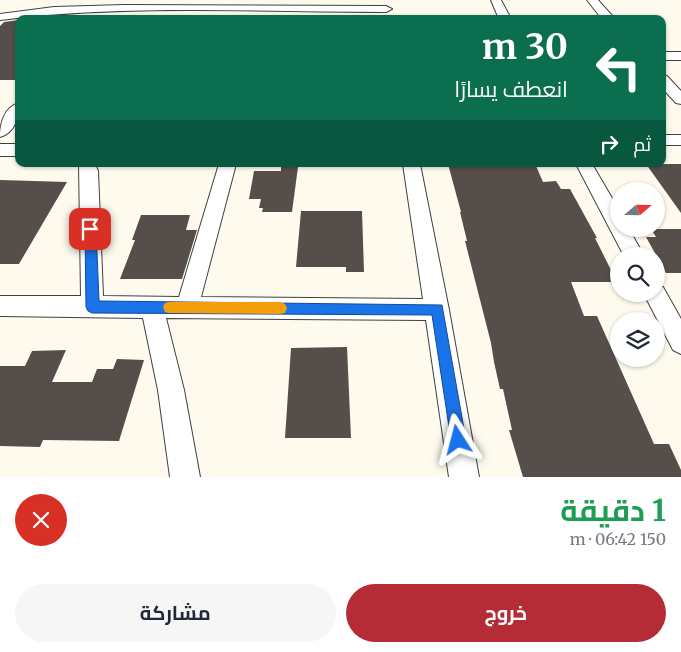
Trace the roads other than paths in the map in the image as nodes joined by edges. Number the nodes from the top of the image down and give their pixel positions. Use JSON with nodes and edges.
{"nodes":[{"id":1,"x":496,"y":0,"type":"edge"},
{"id":2,"x":592,"y":0,"type":"edge"},
{"id":3,"x":126,"y":4,"type":"edge"},
{"id":4,"x":219,"y":4,"type":"edge"},
{"id":5,"x":279,"y":5,"type":"edge"},
{"id":6,"x":95,"y":9,"type":"junction"},
{"id":7,"x":386,"y":9,"type":"edge"},
{"id":8,"x":15,"y":15,"type":"edge"},
{"id":9,"x":15,"y":15,"type":"edge"},
{"id":10,"x":90,"y":15,"type":"edge"},
{"id":11,"x":503,"y":15,"type":"edge"},
{"id":12,"x":605,"y":15,"type":"edge"},
{"id":13,"x":0,"y":17,"type":"edge"},
{"id":14,"x":666,"y":56,"type":"edge"},
{"id":15,"x":681,"y":56,"type":"edge"},
{"id":16,"x":666,"y":83,"type":"edge"},
{"id":17,"x":681,"y":100,"type":"edge"},
{"id":18,"x":15,"y":113,"type":"edge"},
{"id":19,"x":0,"y":132,"type":"edge"},
{"id":20,"x":666,"y":140,"type":"edge"},
{"id":21,"x":681,"y":140,"type":"edge"},
{"id":22,"x":0,"y":150,"type":"edge"},
{"id":23,"x":15,"y":150,"type":"edge"},
{"id":24,"x":88,"y":167,"type":"edge"},
{"id":25,"x":227,"y":167,"type":"edge"},
{"id":26,"x":413,"y":167,"type":"edge"},
{"id":27,"x":586,"y":167,"type":"edge"},
{"id":28,"x":610,"y":212,"type":"edge"},
{"id":29,"x":659,"y":302,"type":"edge"},
{"id":30,"x":0,"y":306,"type":"edge"},
{"id":31,"x":92,"y":307,"type":"junction"},
{"id":32,"x":152,"y":307,"type":"junction"},
{"id":33,"x":187,"y":308,"type":"junction"},
{"id":34,"x":438,"y":310,"type":"junction"},
{"id":35,"x":681,"y":342,"type":"edge"},
{"id":36,"x":185,"y":477,"type":"edge"},
{"id":37,"x":464,"y":477,"type":"edge"}],
"edges":[{"from":1,"to":11,"type":"street"},
{"from":2,"to":12,"type":"street"},
{"from":3,"to":4,"type":"street"},
{"from":3,"to":6,"type":"street"},
{"from":4,"to":5,"type":"street"},
{"from":5,"to":7,"type":"street"},
{"from":6,"to":9,"type":"street"},
{"from":6,"to":10,"type":"street"},
{"from":8,"to":13,"type":"street"},
{"from":14,"to":15,"type":"street"},
{"from":16,"to":17,"type":"street"},
{"from":18,"to":19,"type":"street"},
{"from":20,"to":21,"type":"street"},
{"from":22,"to":23,"type":"street"},
{"from":24,"to":31,"type":"street"},
{"from":25,"to":33,"type":"street"},
{"from":26,"to":34,"type":"street"},
{"from":27,"to":28,"type":"street"},
{"from":29,"to":35,"type":"street"},
{"from":30,"to":31,"type":"street"},
{"from":31,"to":32,"type":"street"},
{"from":32,"to":33,"type":"street"},
{"from":32,"to":36,"type":"street"},
{"from":33,"to":34,"type":"street"},
{"from":34,"to":37,"type":"street"}]}
